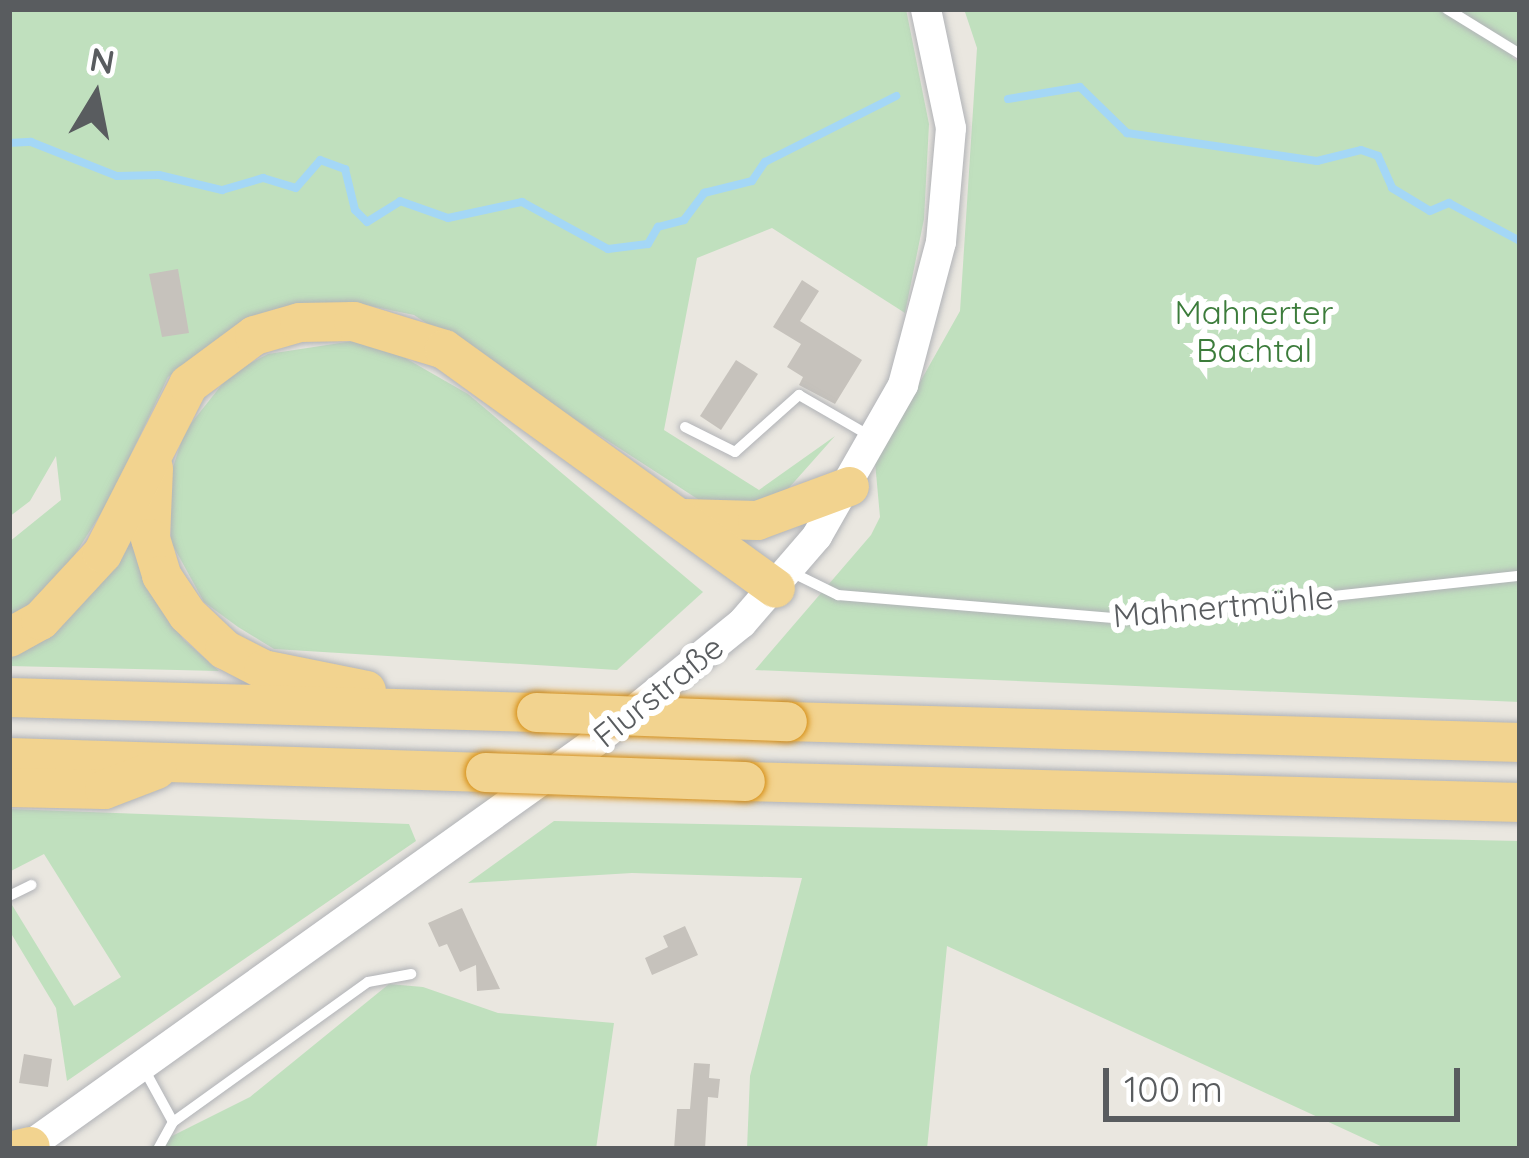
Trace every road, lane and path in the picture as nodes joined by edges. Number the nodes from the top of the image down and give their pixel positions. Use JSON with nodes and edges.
{"nodes":[{"id":1,"x":926,"y":9,"type":"edge"},
{"id":2,"x":1447,"y":9,"type":"edge"},
{"id":3,"x":1520,"y":54,"type":"edge"},
{"id":4,"x":685,"y":427,"type":"dead end"},
{"id":5,"x":877,"y":440,"type":"junction"},
{"id":6,"x":155,"y":447,"type":"junction"},
{"id":7,"x":849,"y":487,"type":"junction"},
{"id":8,"x":682,"y":518,"type":"junction"},
{"id":9,"x":1520,"y":576,"type":"edge"},
{"id":10,"x":782,"y":579,"type":"junction"},
{"id":11,"x":9,"y":637,"type":"edge"},
{"id":12,"x":9,"y":697,"type":"edge"},
{"id":13,"x":429,"y":706,"type":"junction"},
{"id":14,"x":1520,"y":742,"type":"edge"},
{"id":15,"x":9,"y":758,"type":"edge"},
{"id":16,"x":174,"y":762,"type":"junction"},
{"id":17,"x":9,"y":787,"type":"edge"},
{"id":18,"x":1520,"y":802,"type":"edge"},
{"id":19,"x":32,"y":885,"type":"dead end"},
{"id":20,"x":9,"y":896,"type":"edge"},
{"id":21,"x":411,"y":974,"type":"dead end"},
{"id":22,"x":141,"y":1065,"type":"junction"},
{"id":23,"x":173,"y":1122,"type":"junction"},
{"id":24,"x":24,"y":1148,"type":"edge"},
{"id":25,"x":158,"y":1149,"type":"edge"}],
"edges":[{"from":1,"to":5,"type":"main road","name":"Flurstraße"},
{"from":2,"to":3,"type":"lane"},
{"from":4,"to":5,"type":"lane"},
{"from":5,"to":7,"type":"main road","name":"Flurstraße"},
{"from":6,"to":8,"type":"highway"},
{"from":6,"to":11,"type":"highway"},
{"from":6,"to":13,"type":"highway"},
{"from":7,"to":8,"type":"highway"},
{"from":7,"to":10,"type":"main road","name":"Flurstraße"},
{"from":8,"to":10,"type":"highway"},
{"from":9,"to":10,"type":"lane","name":"Mahnertmühle"},
{"from":10,"to":22,"type":"main road","name":"Flurstraße"},
{"from":12,"to":13,"type":"highway"},
{"from":13,"to":14,"type":"highway","bridge":true},
{"from":15,"to":16,"type":"highway"},
{"from":16,"to":17,"type":"highway"},
{"from":16,"to":18,"type":"highway","bridge":true},
{"from":19,"to":20,"type":"lane"},
{"from":21,"to":23,"type":"lane"},
{"from":22,"to":23,"type":"lane"},
{"from":22,"to":24,"type":"main road","name":"Flurstraße"},
{"from":23,"to":25,"type":"lane"}]}
